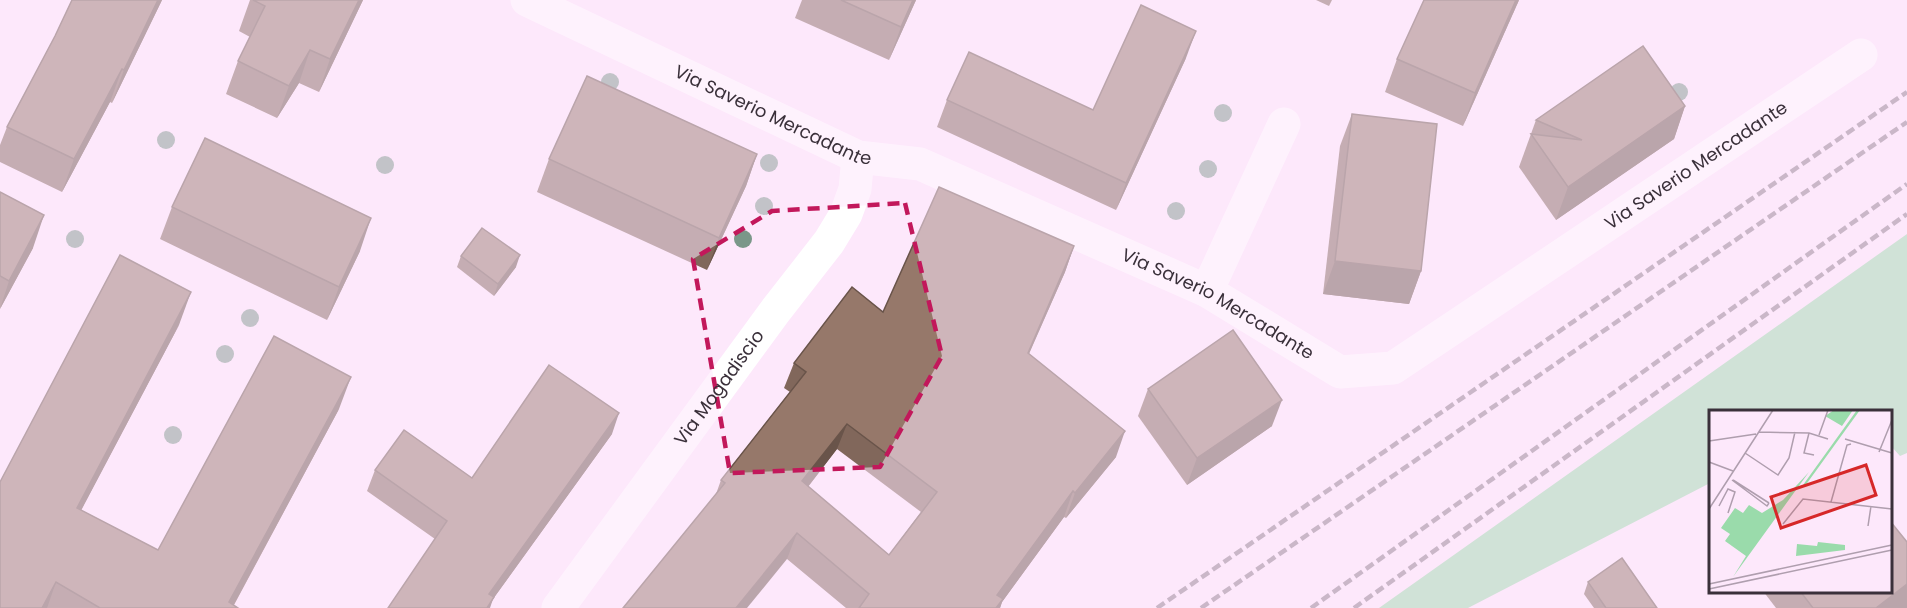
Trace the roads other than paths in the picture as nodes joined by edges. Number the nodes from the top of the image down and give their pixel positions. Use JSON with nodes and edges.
{"nodes":[{"id":1,"x":527,"y":0,"type":"edge"},
{"id":2,"x":1861,"y":55,"type":"dead end"},
{"id":3,"x":1284,"y":124,"type":"dead end"},
{"id":4,"x":858,"y":157,"type":"junction"},
{"id":5,"x":1207,"y":291,"type":"junction"},
{"id":6,"x":558,"y":608,"type":"edge"}],
"edges":[{"from":1,"to":4,"type":"street","name":"Via Saverio Mercadante"},
{"from":2,"to":5,"type":"street","name":"Via Saverio Mercadante"},
{"from":3,"to":5,"type":"street"},
{"from":4,"to":5,"type":"street","name":"Via Saverio Mercadante"},
{"from":4,"to":6,"type":"street","name":"Via Mogadiscio"}]}
